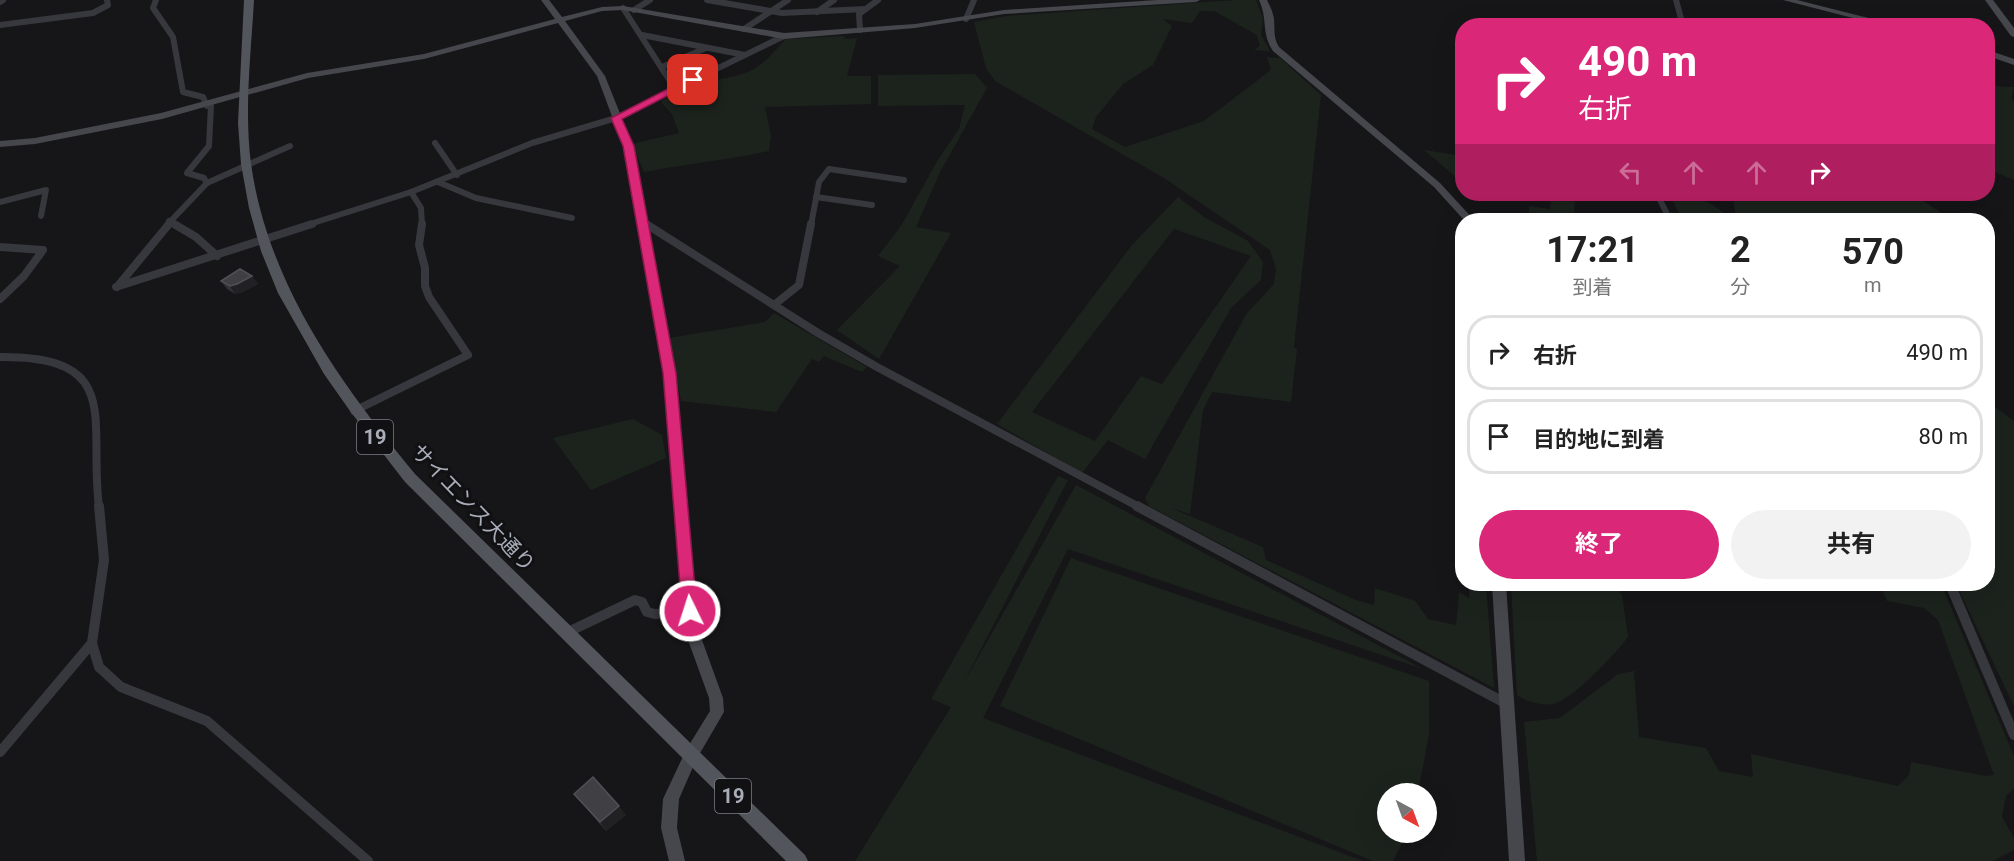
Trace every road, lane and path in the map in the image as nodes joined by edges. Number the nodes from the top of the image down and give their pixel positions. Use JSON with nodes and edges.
{"nodes":[{"id":1,"x":107,"y":0,"type":"edge"},
{"id":2,"x":156,"y":0,"type":"edge"},
{"id":3,"x":249,"y":0,"type":"edge"},
{"id":4,"x":545,"y":0,"type":"edge"},
{"id":5,"x":650,"y":0,"type":"edge"},
{"id":6,"x":707,"y":0,"type":"edge"},
{"id":7,"x":741,"y":0,"type":"edge"},
{"id":8,"x":788,"y":0,"type":"edge"},
{"id":9,"x":834,"y":0,"type":"edge"},
{"id":10,"x":878,"y":0,"type":"edge"},
{"id":11,"x":974,"y":0,"type":"edge"},
{"id":12,"x":1196,"y":0,"type":"edge"},
{"id":13,"x":1263,"y":0,"type":"edge"},
{"id":14,"x":1676,"y":0,"type":"edge"},
{"id":15,"x":1787,"y":0,"type":"edge"},
{"id":16,"x":1989,"y":0,"type":"edge"},
{"id":17,"x":734,"y":5,"type":"junction"},
{"id":18,"x":623,"y":8,"type":"junction"},
{"id":19,"x":864,"y":9,"type":"junction"},
{"id":20,"x":634,"y":10,"type":"junction"},
{"id":21,"x":770,"y":12,"type":"junction"},
{"id":22,"x":817,"y":12,"type":"junction"},
{"id":23,"x":1681,"y":18,"type":"edge"},
{"id":24,"x":1862,"y":18,"type":"edge"},
{"id":25,"x":966,"y":19,"type":"junction"},
{"id":26,"x":561,"y":20,"type":"junction"},
{"id":27,"x":0,"y":25,"type":"edge"},
{"id":28,"x":744,"y":29,"type":"junction"},
{"id":29,"x":860,"y":30,"type":"junction"},
{"id":30,"x":2014,"y":34,"type":"edge"},
{"id":31,"x":642,"y":35,"type":"junction"},
{"id":32,"x":784,"y":36,"type":"junction"},
{"id":33,"x":707,"y":47,"type":"junction"},
{"id":34,"x":745,"y":55,"type":"junction"},
{"id":35,"x":1995,"y":55,"type":"edge"},
{"id":36,"x":2014,"y":62,"type":"edge"},
{"id":37,"x":662,"y":67,"type":"junction"},
{"id":38,"x":675,"y":89,"type":"junction"},
{"id":39,"x":244,"y":93,"type":"junction"},
{"id":40,"x":209,"y":105,"type":"junction"},
{"id":41,"x":616,"y":118,"type":"junction"},
{"id":42,"x":435,"y":143,"type":"dead end"},
{"id":43,"x":0,"y":144,"type":"edge"},
{"id":44,"x":290,"y":146,"type":"dead end"},
{"id":45,"x":246,"y":165,"type":"junction"},
{"id":46,"x":457,"y":175,"type":"junction"},
{"id":47,"x":904,"y":180,"type":"dead end"},
{"id":48,"x":438,"y":182,"type":"junction"},
{"id":49,"x":207,"y":183,"type":"junction"},
{"id":50,"x":411,"y":192,"type":"junction"},
{"id":51,"x":816,"y":197,"type":"junction"},
{"id":52,"x":0,"y":202,"type":"edge"},
{"id":53,"x":872,"y":205,"type":"dead end"},
{"id":54,"x":1463,"y":213,"type":"edge"},
{"id":55,"x":41,"y":216,"type":"dead end"},
{"id":56,"x":572,"y":218,"type":"dead end"},
{"id":57,"x":169,"y":221,"type":"junction"},
{"id":58,"x":642,"y":221,"type":"junction"},
{"id":59,"x":265,"y":241,"type":"junction"},
{"id":60,"x":0,"y":247,"type":"edge"},
{"id":61,"x":216,"y":256,"type":"junction"},
{"id":62,"x":0,"y":299,"type":"edge"},
{"id":63,"x":774,"y":305,"type":"junction"},
{"id":64,"x":0,"y":357,"type":"edge"},
{"id":65,"x":354,"y":411,"type":"junction"},
{"id":66,"x":1499,"y":591,"type":"edge"},
{"id":67,"x":1953,"y":591,"type":"edge"},
{"id":68,"x":690,"y":611,"type":"junction"},
{"id":69,"x":566,"y":633,"type":"junction"},
{"id":70,"x":92,"y":643,"type":"junction"},
{"id":71,"x":1505,"y":703,"type":"junction"},
{"id":72,"x":2014,"y":735,"type":"edge"},
{"id":73,"x":0,"y":752,"type":"edge"},
{"id":74,"x":691,"y":756,"type":"junction"},
{"id":75,"x":368,"y":861,"type":"edge"},
{"id":76,"x":677,"y":861,"type":"edge"},
{"id":77,"x":799,"y":861,"type":"edge"},
{"id":78,"x":1517,"y":861,"type":"edge"}],
"edges":[{"from":1,"to":27,"type":"street"},
{"from":2,"to":40,"type":"street"},
{"from":3,"to":39,"type":"main road","name":"サイエンス大通り","number":"19"},
{"from":4,"to":26,"type":"street"},
{"from":5,"to":20,"type":"street"},
{"from":6,"to":17,"type":"street"},
{"from":7,"to":17,"type":"street"},
{"from":8,"to":21,"type":"street"},
{"from":9,"to":22,"type":"street"},
{"from":10,"to":19,"type":"street"},
{"from":11,"to":25,"type":"street"},
{"from":12,"to":25,"type":"street"},
{"from":13,"to":54,"type":"street"},
{"from":14,"to":23,"type":"street"},
{"from":15,"to":24,"type":"street"},
{"from":16,"to":30,"type":"street"},
{"from":17,"to":21,"type":"street"},
{"from":18,"to":20,"type":"street"},
{"from":18,"to":26,"type":"street"},
{"from":18,"to":31,"type":"street"},
{"from":19,"to":22,"type":"street"},
{"from":19,"to":29,"type":"street"},
{"from":20,"to":28,"type":"street"},
{"from":21,"to":22,"type":"street"},
{"from":21,"to":28,"type":"street"},
{"from":25,"to":29,"type":"street"},
{"from":26,"to":39,"type":"street"},
{"from":26,"to":41,"type":"street"},
{"from":28,"to":32,"type":"street"},
{"from":29,"to":32,"type":"street"},
{"from":31,"to":33,"type":"street"},
{"from":31,"to":37,"type":"street"},
{"from":32,"to":34,"type":"street"},
{"from":33,"to":34,"type":"street"},
{"from":33,"to":37,"type":"street"},
{"from":34,"to":38,"type":"street"},
{"from":35,"to":36,"type":"street"},
{"from":37,"to":38,"type":"street"},
{"from":38,"to":41,"type":"street"},
{"from":39,"to":40,"type":"street"},
{"from":39,"to":45,"type":"main road","name":"サイエンス大通り","number":"19"},
{"from":40,"to":43,"type":"street"},
{"from":40,"to":49,"type":"street"},
{"from":41,"to":46,"type":"street"},
{"from":41,"to":58,"type":"street"},
{"from":42,"to":46,"type":"street"},
{"from":44,"to":45,"type":"street"},
{"from":45,"to":49,"type":"street"},
{"from":45,"to":59,"type":"main road","name":"サイエンス大通り","number":"19"},
{"from":46,"to":48,"type":"street"},
{"from":47,"to":51,"type":"street"},
{"from":48,"to":50,"type":"street"},
{"from":48,"to":56,"type":"street"},
{"from":49,"to":57,"type":"street"},
{"from":50,"to":59,"type":"street"},
{"from":50,"to":65,"type":"street"},
{"from":51,"to":53,"type":"street"},
{"from":51,"to":63,"type":"street"},
{"from":52,"to":55,"type":"street"},
{"from":57,"to":61,"type":"street"},
{"from":57,"to":61,"type":"street"},
{"from":58,"to":63,"type":"street"},
{"from":58,"to":68,"type":"street"},
{"from":59,"to":61,"type":"street"},
{"from":59,"to":65,"type":"main road","name":"サイエンス大通り","number":"19"},
{"from":60,"to":62,"type":"street"},
{"from":63,"to":71,"type":"street"},
{"from":64,"to":70,"type":"street"},
{"from":65,"to":69,"type":"main road","name":"サイエンス大通り","number":"19"},
{"from":66,"to":71,"type":"street"},
{"from":67,"to":72,"type":"street"},
{"from":68,"to":69,"type":"street"},
{"from":68,"to":74,"type":"street"},
{"from":69,"to":74,"type":"main road","name":"サイエンス大通り","number":"19"},
{"from":70,"to":73,"type":"street"},
{"from":70,"to":75,"type":"street"},
{"from":71,"to":78,"type":"street"},
{"from":74,"to":76,"type":"street"},
{"from":74,"to":77,"type":"main road","name":"サイエンス大通り","number":"19"}]}
